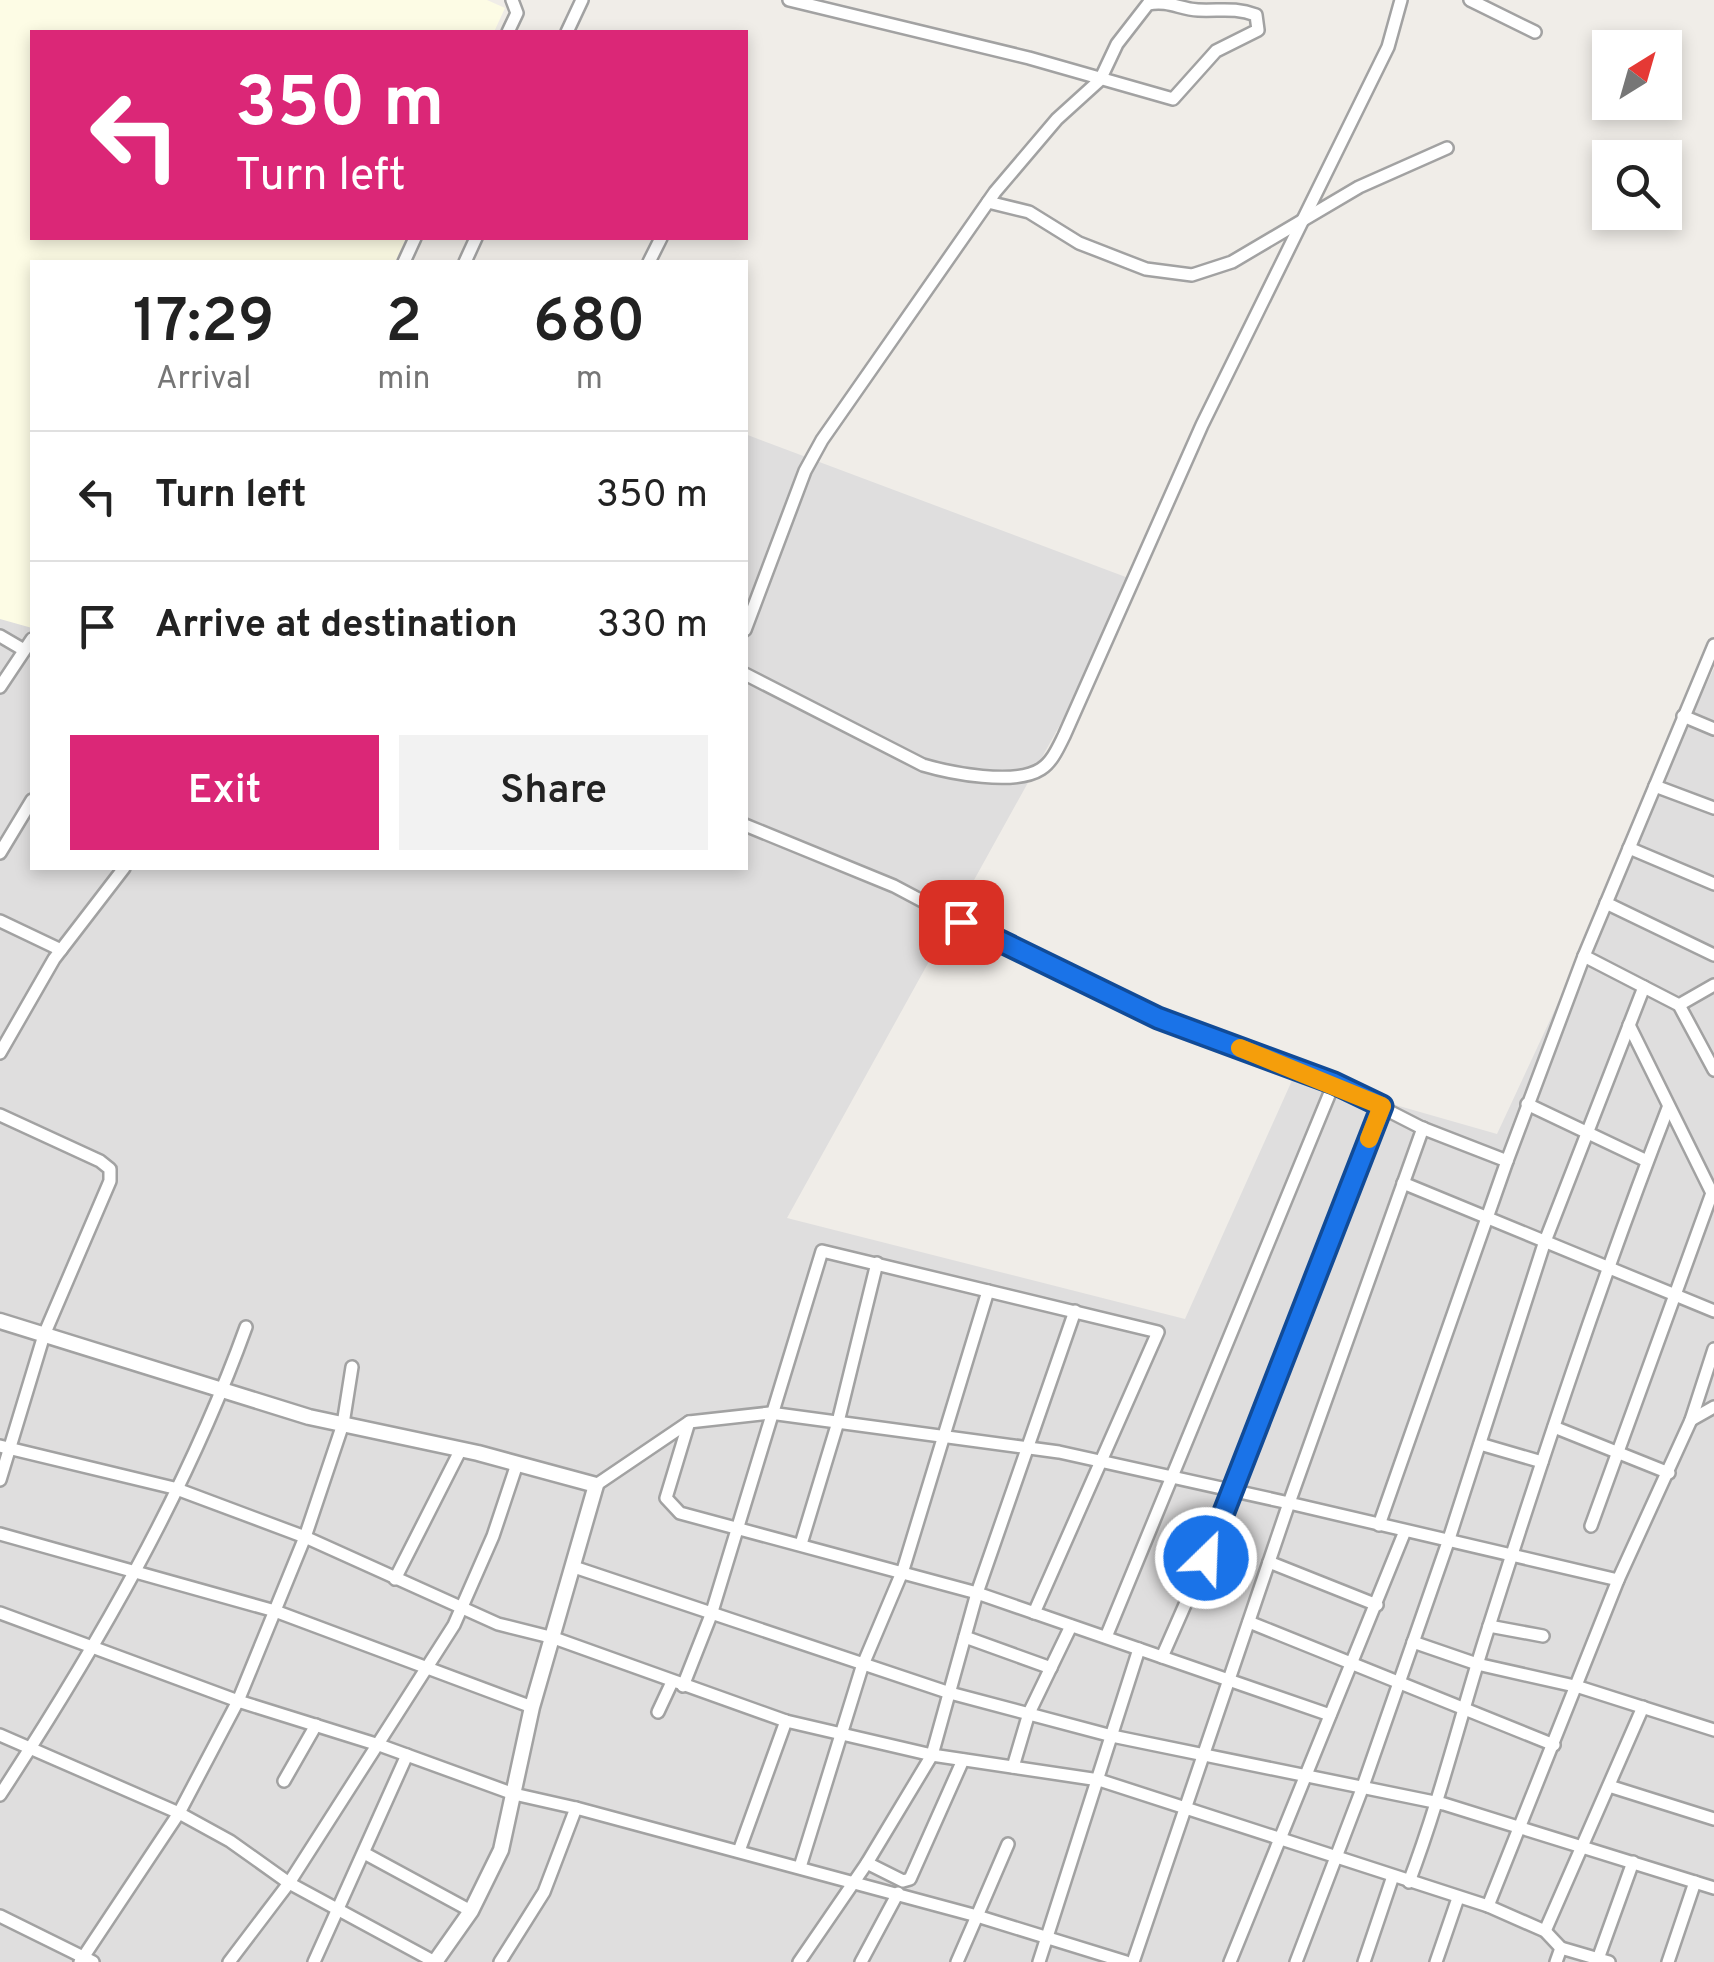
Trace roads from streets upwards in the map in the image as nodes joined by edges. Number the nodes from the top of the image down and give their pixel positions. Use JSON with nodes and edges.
{"nodes":[{"id":1,"x":512,"y":0,"type":"edge"},
{"id":2,"x":582,"y":0,"type":"edge"},
{"id":3,"x":789,"y":0,"type":"edge"},
{"id":4,"x":1401,"y":0,"type":"edge"},
{"id":5,"x":1470,"y":0,"type":"edge"},
{"id":6,"x":509,"y":30,"type":"edge"},
{"id":7,"x":568,"y":30,"type":"edge"},
{"id":8,"x":1535,"y":32,"type":"dead end"},
{"id":9,"x":1100,"y":80,"type":"junction"},
{"id":10,"x":1447,"y":148,"type":"dead end"},
{"id":11,"x":988,"y":202,"type":"junction"},
{"id":12,"x":1304,"y":218,"type":"junction"},
{"id":13,"x":748,"y":622,"type":"edge"},
{"id":14,"x":0,"y":636,"type":"edge"},
{"id":15,"x":28,"y":644,"type":"edge"},
{"id":16,"x":1713,"y":650,"type":"edge"},
{"id":17,"x":748,"y":676,"type":"edge"},
{"id":18,"x":0,"y":687,"type":"edge"},
{"id":19,"x":1684,"y":716,"type":"junction"},
{"id":20,"x":1714,"y":729,"type":"edge"},
{"id":21,"x":1655,"y":786,"type":"junction"},
{"id":22,"x":30,"y":803,"type":"edge"},
{"id":23,"x":1714,"y":808,"type":"edge"},
{"id":24,"x":748,"y":826,"type":"edge"},
{"id":25,"x":1629,"y":848,"type":"junction"},
{"id":26,"x":0,"y":853,"type":"edge"},
{"id":27,"x":122,"y":870,"type":"edge"},
{"id":28,"x":1714,"y":884,"type":"edge"},
{"id":29,"x":1606,"y":903,"type":"junction"},
{"id":30,"x":0,"y":920,"type":"edge"},
{"id":31,"x":61,"y":950,"type":"junction"},
{"id":32,"x":1714,"y":955,"type":"edge"},
{"id":33,"x":1584,"y":956,"type":"junction"},
{"id":34,"x":1714,"y":984,"type":"edge"},
{"id":35,"x":1644,"y":987,"type":"junction"},
{"id":36,"x":1679,"y":1005,"type":"junction"},
{"id":37,"x":1629,"y":1025,"type":"junction"},
{"id":38,"x":3,"y":1037,"type":"edge"},
{"id":39,"x":0,"y":1053,"type":"edge"},
{"id":40,"x":1714,"y":1070,"type":"edge"},
{"id":41,"x":1334,"y":1083,"type":"junction"},
{"id":42,"x":1527,"y":1104,"type":"junction"},
{"id":43,"x":1382,"y":1106,"type":"junction"},
{"id":44,"x":1668,"y":1108,"type":"junction"},
{"id":45,"x":0,"y":1116,"type":"edge"},
{"id":46,"x":1423,"y":1128,"type":"junction"},
{"id":47,"x":1587,"y":1133,"type":"junction"},
{"id":48,"x":1508,"y":1161,"type":"junction"},
{"id":49,"x":1647,"y":1161,"type":"junction"},
{"id":50,"x":1403,"y":1184,"type":"junction"},
{"id":51,"x":1487,"y":1220,"type":"junction"},
{"id":52,"x":1544,"y":1244,"type":"junction"},
{"id":53,"x":877,"y":1263,"type":"junction"},
{"id":54,"x":1606,"y":1269,"type":"junction"},
{"id":55,"x":988,"y":1291,"type":"junction"},
{"id":56,"x":1673,"y":1295,"type":"junction"},
{"id":57,"x":1076,"y":1311,"type":"junction"},
{"id":58,"x":1714,"y":1311,"type":"edge"},
{"id":59,"x":0,"y":1321,"type":"edge"},
{"id":60,"x":246,"y":1327,"type":"dead end"},
{"id":61,"x":44,"y":1336,"type":"junction"},
{"id":62,"x":1714,"y":1348,"type":"edge"},
{"id":63,"x":352,"y":1368,"type":"dead end"},
{"id":64,"x":223,"y":1390,"type":"junction"},
{"id":65,"x":1714,"y":1408,"type":"edge"},
{"id":66,"x":770,"y":1413,"type":"junction"},
{"id":67,"x":1691,"y":1420,"type":"junction"},
{"id":68,"x":690,"y":1422,"type":"junction"},
{"id":69,"x":838,"y":1422,"type":"junction"},
{"id":70,"x":343,"y":1424,"type":"junction"},
{"id":71,"x":1554,"y":1428,"type":"junction"},
{"id":72,"x":943,"y":1436,"type":"junction"},
{"id":73,"x":1480,"y":1444,"type":"junction"},
{"id":74,"x":6,"y":1448,"type":"edge"},
{"id":75,"x":1026,"y":1448,"type":"junction"},
{"id":76,"x":461,"y":1449,"type":"junction"},
{"id":77,"x":1614,"y":1451,"type":"junction"},
{"id":78,"x":1099,"y":1460,"type":"junction"},
{"id":79,"x":1542,"y":1462,"type":"junction"},
{"id":80,"x":517,"y":1464,"type":"junction"},
{"id":81,"x":1669,"y":1473,"type":"junction"},
{"id":82,"x":1171,"y":1477,"type":"junction"},
{"id":83,"x":0,"y":1480,"type":"edge"},
{"id":84,"x":596,"y":1485,"type":"junction"},
{"id":85,"x":174,"y":1488,"type":"junction"},
{"id":86,"x":1236,"y":1492,"type":"junction"},
{"id":87,"x":1289,"y":1504,"type":"junction"},
{"id":88,"x":1380,"y":1525,"type":"junction"},
{"id":89,"x":1590,"y":1526,"type":"dead end"},
{"id":90,"x":738,"y":1528,"type":"junction"},
{"id":91,"x":1405,"y":1531,"type":"junction"},
{"id":92,"x":0,"y":1534,"type":"edge"},
{"id":93,"x":305,"y":1537,"type":"junction"},
{"id":94,"x":1448,"y":1542,"type":"junction"},
{"id":95,"x":801,"y":1544,"type":"junction"},
{"id":96,"x":1511,"y":1557,"type":"junction"},
{"id":97,"x":1269,"y":1562,"type":"junction"},
{"id":98,"x":574,"y":1567,"type":"junction"},
{"id":99,"x":904,"y":1570,"type":"junction"},
{"id":100,"x":132,"y":1573,"type":"junction"},
{"id":101,"x":396,"y":1579,"type":"junction"},
{"id":102,"x":1618,"y":1580,"type":"junction"},
{"id":103,"x":977,"y":1593,"type":"junction"},
{"id":104,"x":1377,"y":1605,"type":"junction"},
{"id":105,"x":462,"y":1610,"type":"junction"},
{"id":106,"x":275,"y":1611,"type":"junction"},
{"id":107,"x":0,"y":1612,"type":"edge"},
{"id":108,"x":1034,"y":1613,"type":"junction"},
{"id":109,"x":711,"y":1615,"type":"junction"},
{"id":110,"x":1249,"y":1622,"type":"junction"},
{"id":111,"x":1071,"y":1626,"type":"junction"},
{"id":112,"x":1489,"y":1626,"type":"junction"},
{"id":113,"x":1106,"y":1636,"type":"junction"},
{"id":114,"x":1544,"y":1636,"type":"dead end"},
{"id":115,"x":965,"y":1637,"type":"junction"},
{"id":116,"x":554,"y":1638,"type":"junction"},
{"id":117,"x":1413,"y":1642,"type":"junction"},
{"id":118,"x":95,"y":1648,"type":"junction"},
{"id":119,"x":1139,"y":1650,"type":"junction"},
{"id":120,"x":1162,"y":1658,"type":"junction"},
{"id":121,"x":1350,"y":1662,"type":"junction"},
{"id":122,"x":1477,"y":1664,"type":"junction"},
{"id":123,"x":426,"y":1667,"type":"junction"},
{"id":124,"x":862,"y":1667,"type":"junction"},
{"id":125,"x":1051,"y":1668,"type":"junction"},
{"id":126,"x":1229,"y":1681,"type":"junction"},
{"id":127,"x":1399,"y":1682,"type":"junction"},
{"id":128,"x":678,"y":1684,"type":"junction"},
{"id":129,"x":1579,"y":1687,"type":"junction"},
{"id":130,"x":950,"y":1693,"type":"junction"},
{"id":131,"x":238,"y":1701,"type":"junction"},
{"id":132,"x":532,"y":1707,"type":"junction"},
{"id":133,"x":1643,"y":1707,"type":"junction"},
{"id":134,"x":1463,"y":1708,"type":"junction"},
{"id":135,"x":658,"y":1712,"type":"dead end"},
{"id":136,"x":1029,"y":1713,"type":"junction"},
{"id":137,"x":1330,"y":1715,"type":"junction"},
{"id":138,"x":786,"y":1721,"type":"junction"},
{"id":139,"x":316,"y":1725,"type":"junction"},
{"id":140,"x":1714,"y":1730,"type":"edge"},
{"id":141,"x":0,"y":1734,"type":"edge"},
{"id":142,"x":1112,"y":1736,"type":"junction"},
{"id":143,"x":838,"y":1737,"type":"junction"},
{"id":144,"x":378,"y":1744,"type":"junction"},
{"id":145,"x":1554,"y":1745,"type":"junction"},
{"id":146,"x":30,"y":1748,"type":"junction"},
{"id":147,"x":932,"y":1755,"type":"junction"},
{"id":148,"x":407,"y":1756,"type":"junction"},
{"id":149,"x":1203,"y":1756,"type":"junction"},
{"id":150,"x":962,"y":1760,"type":"junction"},
{"id":151,"x":1013,"y":1767,"type":"junction"},
{"id":152,"x":1307,"y":1779,"type":"junction"},
{"id":153,"x":1100,"y":1780,"type":"junction"},
{"id":154,"x":284,"y":1781,"type":"dead end"},
{"id":155,"x":1608,"y":1786,"type":"junction"},
{"id":156,"x":1362,"y":1789,"type":"junction"},
{"id":157,"x":514,"y":1794,"type":"junction"},
{"id":158,"x":0,"y":1795,"type":"edge"},
{"id":159,"x":1439,"y":1803,"type":"junction"},
{"id":160,"x":576,"y":1808,"type":"junction"},
{"id":161,"x":1184,"y":1808,"type":"junction"},
{"id":162,"x":178,"y":1813,"type":"junction"},
{"id":163,"x":1714,"y":1819,"type":"edge"},
{"id":164,"x":1520,"y":1827,"type":"junction"},
{"id":165,"x":1282,"y":1841,"type":"junction"},
{"id":166,"x":1008,"y":1844,"type":"dead end"},
{"id":167,"x":1582,"y":1846,"type":"junction"},
{"id":168,"x":740,"y":1851,"type":"junction"},
{"id":169,"x":364,"y":1853,"type":"junction"},
{"id":170,"x":1336,"y":1857,"type":"junction"},
{"id":171,"x":1633,"y":1862,"type":"junction"},
{"id":172,"x":866,"y":1863,"type":"junction"},
{"id":173,"x":800,"y":1867,"type":"junction"},
{"id":174,"x":1393,"y":1876,"type":"junction"},
{"id":175,"x":854,"y":1881,"type":"junction"},
{"id":176,"x":1410,"y":1882,"type":"junction"},
{"id":177,"x":1695,"y":1882,"type":"junction"},
{"id":178,"x":288,"y":1884,"type":"junction"},
{"id":179,"x":1714,"y":1888,"type":"edge"},
{"id":180,"x":898,"y":1894,"type":"junction"},
{"id":181,"x":1458,"y":1898,"type":"junction"},
{"id":182,"x":1488,"y":1906,"type":"junction"},
{"id":183,"x":335,"y":1910,"type":"junction"},
{"id":184,"x":470,"y":1911,"type":"junction"},
{"id":185,"x":0,"y":1916,"type":"edge"},
{"id":186,"x":977,"y":1916,"type":"junction"},
{"id":187,"x":1545,"y":1931,"type":"junction"},
{"id":188,"x":1048,"y":1938,"type":"junction"},
{"id":189,"x":1560,"y":1948,"type":"junction"},
{"id":190,"x":86,"y":1960,"type":"edge"},
{"id":191,"x":1603,"y":1960,"type":"edge"},
{"id":192,"x":228,"y":1962,"type":"edge"},
{"id":193,"x":314,"y":1962,"type":"edge"},
{"id":194,"x":435,"y":1962,"type":"edge"},
{"id":195,"x":500,"y":1962,"type":"edge"},
{"id":196,"x":799,"y":1962,"type":"edge"},
{"id":197,"x":861,"y":1962,"type":"edge"},
{"id":198,"x":957,"y":1962,"type":"edge"},
{"id":199,"x":1040,"y":1962,"type":"edge"},
{"id":200,"x":1126,"y":1962,"type":"edge"},
{"id":201,"x":1133,"y":1962,"type":"edge"},
{"id":202,"x":1230,"y":1962,"type":"edge"},
{"id":203,"x":1296,"y":1962,"type":"edge"},
{"id":204,"x":1364,"y":1962,"type":"edge"},
{"id":205,"x":1436,"y":1962,"type":"edge"},
{"id":206,"x":1556,"y":1962,"type":"edge"},
{"id":207,"x":1668,"y":1962,"type":"edge"}],
"edges":[{"from":1,"to":6,"type":"street"},
{"from":2,"to":7,"type":"street"},
{"from":3,"to":9,"type":"street"},
{"from":4,"to":12,"type":"street"},
{"from":5,"to":8,"type":"street"},
{"from":9,"to":9,"type":"street"},
{"from":9,"to":11,"type":"street"},
{"from":10,"to":12,"type":"street"},
{"from":11,"to":12,"type":"street"},
{"from":11,"to":13,"type":"street"},
{"from":12,"to":17,"type":"street"},
{"from":14,"to":15,"type":"street"},
{"from":15,"to":18,"type":"street"},
{"from":16,"to":19,"type":"street"},
{"from":19,"to":20,"type":"street"},
{"from":19,"to":21,"type":"street"},
{"from":21,"to":23,"type":"street"},
{"from":21,"to":25,"type":"street"},
{"from":22,"to":26,"type":"street"},
{"from":24,"to":41,"type":"street"},
{"from":25,"to":28,"type":"street"},
{"from":25,"to":29,"type":"street"},
{"from":27,"to":31,"type":"street"},
{"from":29,"to":32,"type":"street"},
{"from":29,"to":33,"type":"street"},
{"from":30,"to":31,"type":"street"},
{"from":31,"to":38,"type":"street"},
{"from":33,"to":35,"type":"street"},
{"from":33,"to":42,"type":"street"},
{"from":34,"to":36,"type":"street"},
{"from":35,"to":36,"type":"street"},
{"from":35,"to":37,"type":"street"},
{"from":36,"to":40,"type":"street"},
{"from":37,"to":44,"type":"street"},
{"from":37,"to":47,"type":"street"},
{"from":38,"to":39,"type":"street"},
{"from":41,"to":43,"type":"street"},
{"from":41,"to":82,"type":"street"},
{"from":42,"to":47,"type":"street"},
{"from":42,"to":48,"type":"street"},
{"from":43,"to":46,"type":"street"},
{"from":43,"to":86,"type":"street"},
{"from":44,"to":49,"type":"street"},
{"from":44,"to":56,"type":"street"},
{"from":45,"to":61,"type":"street"},
{"from":46,"to":48,"type":"street"},
{"from":46,"to":50,"type":"street"},
{"from":47,"to":49,"type":"street"},
{"from":47,"to":52,"type":"street"},
{"from":48,"to":51,"type":"street"},
{"from":49,"to":54,"type":"street"},
{"from":50,"to":51,"type":"street"},
{"from":50,"to":87,"type":"street"},
{"from":51,"to":52,"type":"street"},
{"from":51,"to":88,"type":"street"},
{"from":52,"to":54,"type":"street"},
{"from":52,"to":73,"type":"street"},
{"from":53,"to":55,"type":"street"},
{"from":53,"to":66,"type":"street"},
{"from":53,"to":69,"type":"street"},
{"from":54,"to":56,"type":"street"},
{"from":54,"to":71,"type":"street"},
{"from":55,"to":57,"type":"street"},
{"from":55,"to":72,"type":"street"},
{"from":56,"to":58,"type":"street"},
{"from":56,"to":77,"type":"street"},
{"from":57,"to":75,"type":"street"},
{"from":57,"to":78,"type":"street"},
{"from":59,"to":61,"type":"street"},
{"from":60,"to":64,"type":"street"},
{"from":61,"to":64,"type":"street"},
{"from":61,"to":74,"type":"street"},
{"from":62,"to":67,"type":"street"},
{"from":63,"to":70,"type":"street"},
{"from":64,"to":70,"type":"street"},
{"from":64,"to":85,"type":"street"},
{"from":65,"to":67,"type":"street"},
{"from":66,"to":68,"type":"street"},
{"from":66,"to":69,"type":"street"},
{"from":66,"to":90,"type":"street"},
{"from":67,"to":81,"type":"street"},
{"from":68,"to":84,"type":"street"},
{"from":68,"to":90,"type":"street"},
{"from":69,"to":72,"type":"street"},
{"from":69,"to":95,"type":"street"},
{"from":70,"to":76,"type":"street"},
{"from":70,"to":93,"type":"street"},
{"from":71,"to":77,"type":"street"},
{"from":71,"to":79,"type":"street"},
{"from":72,"to":75,"type":"street"},
{"from":72,"to":99,"type":"street"},
{"from":73,"to":79,"type":"street"},
{"from":73,"to":94,"type":"street"},
{"from":74,"to":83,"type":"street"},
{"from":74,"to":85,"type":"street"},
{"from":75,"to":78,"type":"street"},
{"from":75,"to":103,"type":"street"},
{"from":76,"to":80,"type":"street"},
{"from":76,"to":101,"type":"street"},
{"from":77,"to":81,"type":"street"},
{"from":77,"to":89,"type":"street"},
{"from":78,"to":82,"type":"street"},
{"from":78,"to":108,"type":"street"},
{"from":79,"to":96,"type":"street"},
{"from":80,"to":84,"type":"street"},
{"from":80,"to":105,"type":"street"},
{"from":81,"to":102,"type":"street"},
{"from":82,"to":86,"type":"street"},
{"from":82,"to":113,"type":"street"},
{"from":84,"to":98,"type":"street"},
{"from":85,"to":93,"type":"street"},
{"from":85,"to":100,"type":"street"},
{"from":86,"to":87,"type":"street"},
{"from":86,"to":120,"type":"street"},
{"from":87,"to":88,"type":"street"},
{"from":87,"to":97,"type":"street"},
{"from":88,"to":91,"type":"street"},
{"from":90,"to":95,"type":"street"},
{"from":90,"to":109,"type":"street"},
{"from":91,"to":94,"type":"street"},
{"from":91,"to":104,"type":"street"},
{"from":92,"to":100,"type":"street"},
{"from":93,"to":101,"type":"street"},
{"from":93,"to":106,"type":"street"},
{"from":94,"to":96,"type":"street"},
{"from":94,"to":117,"type":"street"},
{"from":95,"to":99,"type":"street"},
{"from":96,"to":102,"type":"street"},
{"from":96,"to":112,"type":"street"},
{"from":97,"to":104,"type":"street"},
{"from":97,"to":110,"type":"street"},
{"from":98,"to":109,"type":"street"},
{"from":98,"to":116,"type":"street"},
{"from":99,"to":103,"type":"street"},
{"from":99,"to":124,"type":"street"},
{"from":100,"to":106,"type":"street"},
{"from":100,"to":118,"type":"street"},
{"from":101,"to":105,"type":"street"},
{"from":102,"to":129,"type":"street"},
{"from":103,"to":108,"type":"street"},
{"from":103,"to":115,"type":"street"},
{"from":104,"to":121,"type":"street"},
{"from":105,"to":116,"type":"street"},
{"from":105,"to":123,"type":"street"},
{"from":106,"to":123,"type":"street"},
{"from":106,"to":131,"type":"street"},
{"from":107,"to":118,"type":"street"},
{"from":108,"to":111,"type":"street"},
{"from":109,"to":124,"type":"street"},
{"from":109,"to":128,"type":"street"},
{"from":110,"to":121,"type":"street"},
{"from":110,"to":126,"type":"street"},
{"from":111,"to":113,"type":"street"},
{"from":111,"to":125,"type":"street"},
{"from":112,"to":114,"type":"street"},
{"from":112,"to":122,"type":"street"},
{"from":113,"to":119,"type":"street"},
{"from":115,"to":125,"type":"street"},
{"from":115,"to":130,"type":"street"},
{"from":116,"to":128,"type":"street"},
{"from":116,"to":132,"type":"street"},
{"from":117,"to":122,"type":"street"},
{"from":117,"to":127,"type":"street"},
{"from":118,"to":131,"type":"street"},
{"from":118,"to":146,"type":"street"},
{"from":119,"to":120,"type":"street"},
{"from":119,"to":142,"type":"street"},
{"from":120,"to":126,"type":"street"},
{"from":121,"to":127,"type":"street"},
{"from":121,"to":137,"type":"street"},
{"from":122,"to":129,"type":"street"},
{"from":122,"to":134,"type":"street"},
{"from":123,"to":132,"type":"street"},
{"from":123,"to":144,"type":"street"},
{"from":124,"to":130,"type":"street"},
{"from":124,"to":143,"type":"street"},
{"from":125,"to":136,"type":"street"},
{"from":126,"to":137,"type":"street"},
{"from":126,"to":149,"type":"street"},
{"from":127,"to":134,"type":"street"},
{"from":127,"to":156,"type":"street"},
{"from":128,"to":135,"type":"street"},
{"from":128,"to":138,"type":"street"},
{"from":129,"to":133,"type":"street"},
{"from":129,"to":145,"type":"street"},
{"from":130,"to":136,"type":"street"},
{"from":130,"to":147,"type":"street"},
{"from":131,"to":139,"type":"street"},
{"from":131,"to":162,"type":"street"},
{"from":132,"to":157,"type":"street"},
{"from":133,"to":140,"type":"street"},
{"from":133,"to":155,"type":"street"},
{"from":134,"to":145,"type":"street"},
{"from":134,"to":159,"type":"street"},
{"from":136,"to":142,"type":"street"},
{"from":136,"to":151,"type":"street"},
{"from":137,"to":152,"type":"street"},
{"from":138,"to":143,"type":"street"},
{"from":138,"to":168,"type":"street"},
{"from":139,"to":144,"type":"street"},
{"from":139,"to":154,"type":"street"},
{"from":141,"to":146,"type":"street"},
{"from":142,"to":149,"type":"street"},
{"from":142,"to":153,"type":"street"},
{"from":143,"to":147,"type":"street"},
{"from":143,"to":173,"type":"street"},
{"from":144,"to":148,"type":"street"},
{"from":144,"to":178,"type":"street"},
{"from":145,"to":164,"type":"street"},
{"from":146,"to":158,"type":"street"},
{"from":146,"to":162,"type":"street"},
{"from":147,"to":150,"type":"street"},
{"from":147,"to":172,"type":"street"},
{"from":148,"to":157,"type":"street"},
{"from":148,"to":169,"type":"street"},
{"from":149,"to":152,"type":"street"},
{"from":149,"to":161,"type":"street"},
{"from":150,"to":151,"type":"street"},
{"from":150,"to":172,"type":"street"},
{"from":151,"to":153,"type":"street"},
{"from":152,"to":156,"type":"street"},
{"from":152,"to":165,"type":"street"},
{"from":153,"to":161,"type":"street"},
{"from":153,"to":188,"type":"street"},
{"from":155,"to":163,"type":"street"},
{"from":155,"to":167,"type":"street"},
{"from":156,"to":159,"type":"street"},
{"from":156,"to":170,"type":"street"},
{"from":157,"to":160,"type":"street"},
{"from":157,"to":184,"type":"street"},
{"from":159,"to":164,"type":"street"},
{"from":159,"to":176,"type":"street"},
{"from":160,"to":168,"type":"street"},
{"from":160,"to":195,"type":"street"},
{"from":161,"to":165,"type":"street"},
{"from":161,"to":201,"type":"street"},
{"from":162,"to":178,"type":"street"},
{"from":162,"to":190,"type":"street"},
{"from":164,"to":167,"type":"street"},
{"from":164,"to":182,"type":"street"},
{"from":165,"to":170,"type":"street"},
{"from":165,"to":202,"type":"street"},
{"from":166,"to":186,"type":"street"},
{"from":167,"to":171,"type":"street"},
{"from":167,"to":187,"type":"street"},
{"from":168,"to":173,"type":"street"},
{"from":169,"to":183,"type":"street"},
{"from":169,"to":184,"type":"street"},
{"from":170,"to":174,"type":"street"},
{"from":170,"to":203,"type":"street"},
{"from":171,"to":177,"type":"street"},
{"from":171,"to":191,"type":"street"},
{"from":172,"to":175,"type":"street"},
{"from":173,"to":175,"type":"street"},
{"from":174,"to":176,"type":"street"},
{"from":174,"to":204,"type":"street"},
{"from":175,"to":180,"type":"street"},
{"from":175,"to":196,"type":"street"},
{"from":176,"to":181,"type":"street"},
{"from":177,"to":179,"type":"street"},
{"from":177,"to":207,"type":"street"},
{"from":178,"to":183,"type":"street"},
{"from":178,"to":192,"type":"street"},
{"from":180,"to":186,"type":"street"},
{"from":180,"to":197,"type":"street"},
{"from":181,"to":182,"type":"street"},
{"from":181,"to":205,"type":"street"},
{"from":182,"to":187,"type":"street"},
{"from":183,"to":193,"type":"street"},
{"from":183,"to":194,"type":"street"},
{"from":184,"to":194,"type":"street"},
{"from":185,"to":190,"type":"street"},
{"from":186,"to":188,"type":"street"},
{"from":186,"to":198,"type":"street"},
{"from":187,"to":189,"type":"street"},
{"from":188,"to":199,"type":"street"},
{"from":188,"to":200,"type":"street"},
{"from":189,"to":191,"type":"street"},
{"from":189,"to":206,"type":"street"}]}
